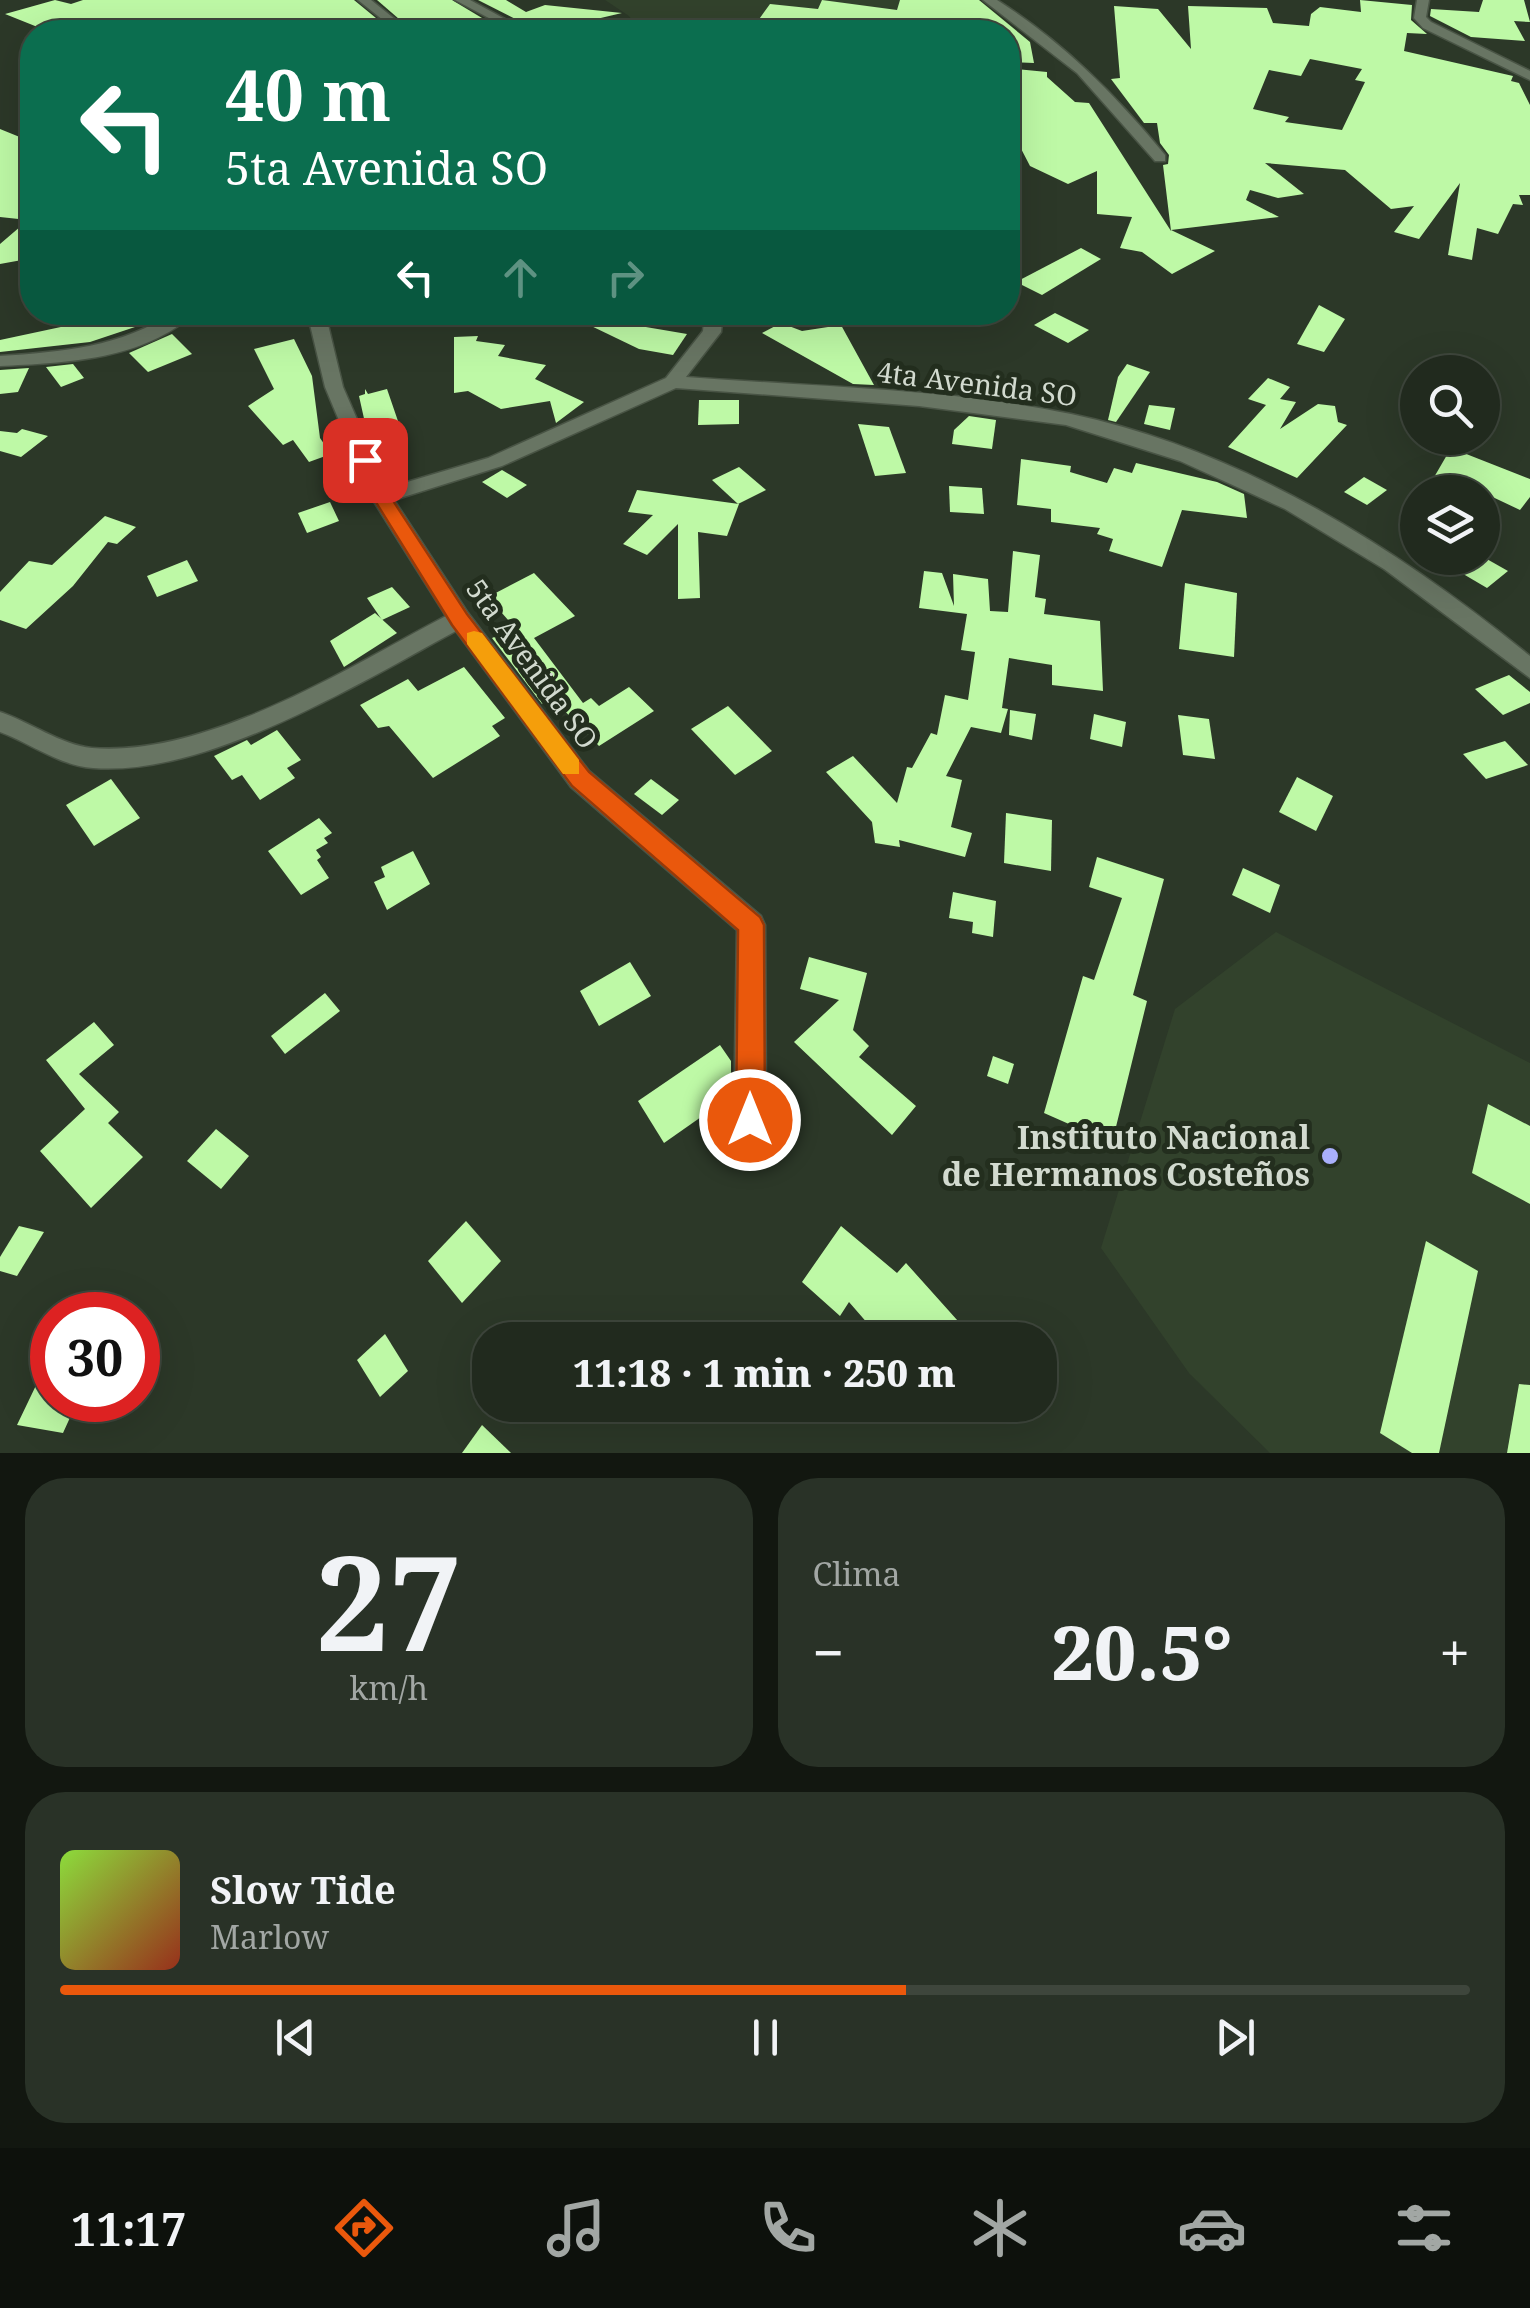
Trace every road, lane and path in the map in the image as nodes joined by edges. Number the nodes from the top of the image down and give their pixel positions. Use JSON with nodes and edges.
{"nodes":[{"id":1,"x":364,"y":0,"type":"edge"},
{"id":2,"x":462,"y":0,"type":"edge"},
{"id":3,"x":988,"y":0,"type":"edge"},
{"id":4,"x":1424,"y":0,"type":"edge"},
{"id":5,"x":390,"y":20,"type":"edge"},
{"id":6,"x":500,"y":20,"type":"edge"},
{"id":7,"x":1016,"y":20,"type":"edge"},
{"id":8,"x":1020,"y":23,"type":"edge"},
{"id":9,"x":1530,"y":76,"type":"edge"},
{"id":10,"x":1160,"y":158,"type":"dead end"},
{"id":11,"x":168,"y":325,"type":"edge"},
{"id":12,"x":319,"y":325,"type":"edge"},
{"id":13,"x":713,"y":325,"type":"edge"},
{"id":14,"x":0,"y":360,"type":"edge"},
{"id":15,"x":673,"y":382,"type":"junction"},
{"id":16,"x":381,"y":496,"type":"junction"},
{"id":17,"x":460,"y":620,"type":"junction"},
{"id":18,"x":1530,"y":669,"type":"edge"},
{"id":19,"x":0,"y":722,"type":"edge"},
{"id":20,"x":750,"y":1120,"type":"dead end"}],
"edges":[{"from":1,"to":5,"type":"street"},
{"from":2,"to":6,"type":"street"},
{"from":3,"to":7,"type":"street"},
{"from":4,"to":9,"type":"street"},
{"from":8,"to":10,"type":"street"},
{"from":11,"to":14,"type":"street"},
{"from":12,"to":16,"type":"street","name":"5ta Avenida SO"},
{"from":13,"to":15,"type":"street"},
{"from":15,"to":16,"type":"street"},
{"from":15,"to":18,"type":"street","name":"4ta Avenida SO"},
{"from":16,"to":17,"type":"street","name":"5ta Avenida SO"},
{"from":17,"to":19,"type":"street"},
{"from":17,"to":20,"type":"street","name":"5ta Avenida SO"}]}
